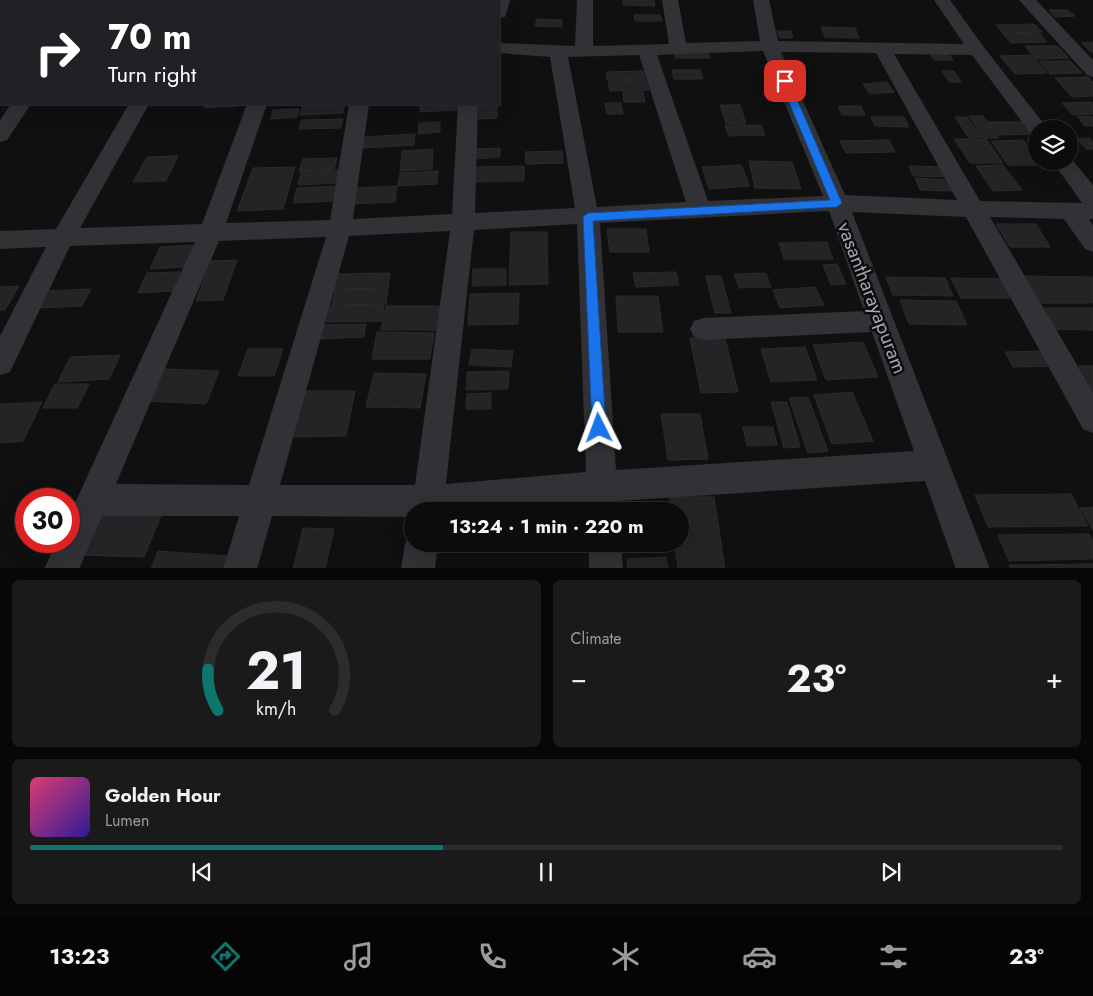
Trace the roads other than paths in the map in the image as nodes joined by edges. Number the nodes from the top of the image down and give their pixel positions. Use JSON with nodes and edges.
{"nodes":[{"id":1,"x":585,"y":0,"type":"edge"},
{"id":2,"x":670,"y":0,"type":"edge"},
{"id":3,"x":761,"y":0,"type":"edge"},
{"id":4,"x":942,"y":0,"type":"edge"},
{"id":5,"x":1027,"y":0,"type":"edge"},
{"id":6,"x":770,"y":46,"type":"junction"},
{"id":7,"x":500,"y":48,"type":"edge"},
{"id":8,"x":646,"y":48,"type":"junction"},
{"id":9,"x":678,"y":48,"type":"junction"},
{"id":10,"x":882,"y":49,"type":"junction"},
{"id":11,"x":584,"y":50,"type":"junction"},
{"id":12,"x":977,"y":50,"type":"junction"},
{"id":13,"x":558,"y":52,"type":"junction"},
{"id":14,"x":1093,"y":71,"type":"edge"},
{"id":15,"x":20,"y":105,"type":"edge"},
{"id":16,"x":138,"y":105,"type":"edge"},
{"id":17,"x":256,"y":105,"type":"edge"},
{"id":18,"x":359,"y":105,"type":"edge"},
{"id":19,"x":468,"y":105,"type":"edge"},
{"id":20,"x":1031,"y":120,"type":"edge"},
{"id":21,"x":0,"y":135,"type":"edge"},
{"id":22,"x":1069,"y":170,"type":"edge"},
{"id":23,"x":1093,"y":201,"type":"edge"},
{"id":24,"x":837,"y":203,"type":"junction"},
{"id":25,"x":974,"y":209,"type":"junction"},
{"id":26,"x":700,"y":210,"type":"junction"},
{"id":27,"x":1082,"y":211,"type":"edge"},
{"id":28,"x":588,"y":217,"type":"junction"},
{"id":29,"x":463,"y":222,"type":"junction"},
{"id":30,"x":340,"y":228,"type":"junction"},
{"id":31,"x":211,"y":232,"type":"junction"},
{"id":32,"x":63,"y":237,"type":"junction"},
{"id":33,"x":0,"y":240,"type":"edge"},
{"id":34,"x":1093,"y":243,"type":"edge"},
{"id":35,"x":881,"y":321,"type":"junction"},
{"id":36,"x":702,"y":329,"type":"dead end"},
{"id":37,"x":0,"y":363,"type":"edge"},
{"id":38,"x":1093,"y":419,"type":"edge"},
{"id":39,"x":935,"y":465,"type":"junction"},
{"id":40,"x":602,"y":498,"type":"edge"},
{"id":41,"x":93,"y":500,"type":"junction"},
{"id":42,"x":259,"y":500,"type":"junction"},
{"id":43,"x":428,"y":502,"type":"edge"},
{"id":44,"x":514,"y":502,"type":"edge"},
{"id":45,"x":404,"y":505,"type":"edge"},
{"id":46,"x":421,"y":552,"type":"edge"},
{"id":47,"x":605,"y":552,"type":"edge"},
{"id":48,"x":60,"y":568,"type":"edge"},
{"id":49,"x":240,"y":568,"type":"edge"},
{"id":50,"x":418,"y":568,"type":"edge"},
{"id":51,"x":606,"y":568,"type":"edge"},
{"id":52,"x":973,"y":568,"type":"edge"}],
"edges":[{"from":1,"to":11,"type":"street"},
{"from":2,"to":9,"type":"street"},
{"from":3,"to":6,"type":"street","name":"vasantharayapuram"},
{"from":4,"to":12,"type":"street"},
{"from":5,"to":14,"type":"street"},
{"from":6,"to":9,"type":"street"},
{"from":6,"to":10,"type":"street"},
{"from":6,"to":24,"type":"street","name":"vasantharayapuram"},
{"from":7,"to":13,"type":"street"},
{"from":8,"to":9,"type":"street"},
{"from":8,"to":11,"type":"street"},
{"from":8,"to":26,"type":"street"},
{"from":10,"to":12,"type":"street"},
{"from":10,"to":25,"type":"street"},
{"from":11,"to":13,"type":"street"},
{"from":12,"to":20,"type":"street"},
{"from":13,"to":28,"type":"street"},
{"from":15,"to":21,"type":"street"},
{"from":16,"to":32,"type":"street"},
{"from":17,"to":31,"type":"street"},
{"from":18,"to":30,"type":"street"},
{"from":19,"to":29,"type":"street"},
{"from":22,"to":23,"type":"street"},
{"from":24,"to":25,"type":"street"},
{"from":24,"to":26,"type":"street"},
{"from":24,"to":35,"type":"street","name":"vasantharayapuram"},
{"from":25,"to":27,"type":"street"},
{"from":25,"to":38,"type":"street"},
{"from":26,"to":28,"type":"street"},
{"from":27,"to":34,"type":"street"},
{"from":28,"to":29,"type":"street"},
{"from":28,"to":40,"type":"street"},
{"from":29,"to":30,"type":"street"},
{"from":29,"to":43,"type":"street"},
{"from":30,"to":31,"type":"street"},
{"from":30,"to":42,"type":"street"},
{"from":31,"to":32,"type":"street"},
{"from":31,"to":41,"type":"street"},
{"from":32,"to":33,"type":"street"},
{"from":32,"to":37,"type":"street"},
{"from":35,"to":36,"type":"street"},
{"from":35,"to":39,"type":"street","name":"vasantharayapuram"},
{"from":39,"to":40,"type":"street"},
{"from":39,"to":52,"type":"street","name":"vasantharayapuram"},
{"from":40,"to":44,"type":"street"},
{"from":41,"to":42,"type":"street"},
{"from":41,"to":48,"type":"street"},
{"from":42,"to":45,"type":"street"},
{"from":42,"to":49,"type":"street"},
{"from":46,"to":50,"type":"street"},
{"from":47,"to":51,"type":"street"}]}
